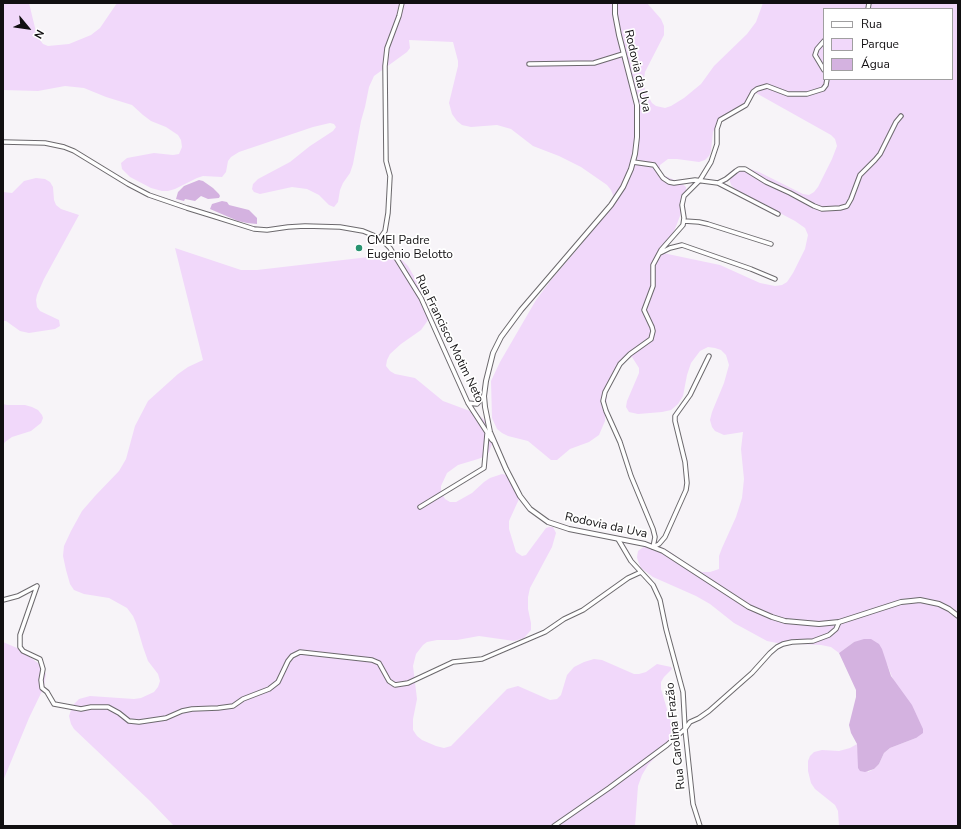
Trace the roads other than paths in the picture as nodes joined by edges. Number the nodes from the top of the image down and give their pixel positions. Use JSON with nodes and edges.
{"nodes":[{"id":1,"x":402,"y":3,"type":"edge"},
{"id":2,"x":615,"y":3,"type":"edge"},
{"id":3,"x":823,"y":42,"type":"edge"},
{"id":4,"x":623,"y":54,"type":"junction"},
{"id":5,"x":529,"y":64,"type":"dead end"},
{"id":6,"x":823,"y":68,"type":"edge"},
{"id":7,"x":827,"y":80,"type":"edge"},
{"id":8,"x":901,"y":116,"type":"dead end"},
{"id":9,"x":3,"y":142,"type":"edge"},
{"id":10,"x":633,"y":162,"type":"junction"},
{"id":11,"x":700,"y":180,"type":"junction"},
{"id":12,"x":718,"y":183,"type":"junction"},
{"id":13,"x":778,"y":214,"type":"dead end"},
{"id":14,"x":684,"y":221,"type":"junction"},
{"id":15,"x":380,"y":238,"type":"junction"},
{"id":16,"x":771,"y":244,"type":"dead end"},
{"id":17,"x":659,"y":254,"type":"junction"},
{"id":18,"x":775,"y":279,"type":"dead end"},
{"id":19,"x":709,"y":356,"type":"dead end"},
{"id":20,"x":484,"y":396,"type":"junction"},
{"id":21,"x":468,"y":403,"type":"junction"},
{"id":22,"x":487,"y":434,"type":"junction"},
{"id":23,"x":494,"y":442,"type":"junction"},
{"id":24,"x":420,"y":507,"type":"dead end"},
{"id":25,"x":618,"y":539,"type":"junction"},
{"id":26,"x":653,"y":547,"type":"junction"},
{"id":27,"x":641,"y":572,"type":"junction"},
{"id":28,"x":3,"y":600,"type":"edge"},
{"id":29,"x":958,"y":616,"type":"edge"},
{"id":30,"x":839,"y":622,"type":"junction"},
{"id":31,"x":685,"y":729,"type":"junction"},
{"id":32,"x":554,"y":826,"type":"edge"},
{"id":33,"x":700,"y":826,"type":"edge"}],
"edges":[{"from":1,"to":15,"type":"street"},
{"from":2,"to":4,"type":"street","name":"Rodovia da Uva"},
{"from":3,"to":6,"type":"street"},
{"from":4,"to":5,"type":"street"},
{"from":4,"to":10,"type":"street","name":"Rodovia da Uva"},
{"from":7,"to":11,"type":"street"},
{"from":8,"to":12,"type":"street"},
{"from":9,"to":15,"type":"street","name":"Rua Francisco Motim Neto"},
{"from":10,"to":11,"type":"street"},
{"from":10,"to":20,"type":"street","name":"Rodovia da Uva"},
{"from":11,"to":12,"type":"street"},
{"from":11,"to":14,"type":"street"},
{"from":12,"to":13,"type":"street"},
{"from":14,"to":16,"type":"street"},
{"from":14,"to":17,"type":"street"},
{"from":15,"to":21,"type":"street","name":"Rua Francisco Motim Neto"},
{"from":17,"to":18,"type":"street"},
{"from":17,"to":26,"type":"street"},
{"from":19,"to":26,"type":"street"},
{"from":20,"to":21,"type":"street"},
{"from":20,"to":23,"type":"street","name":"Rodovia da Uva"},
{"from":21,"to":22,"type":"street","name":"Rua Francisco Motim Neto"},
{"from":22,"to":23,"type":"street","name":"Rua Francisco Motim Neto"},
{"from":22,"to":24,"type":"street"},
{"from":23,"to":25,"type":"street","name":"Rodovia da Uva"},
{"from":25,"to":26,"type":"street","name":"Rodovia da Uva"},
{"from":25,"to":27,"type":"street","name":"Rua Carolina Frazão"},
{"from":26,"to":30,"type":"street","name":"Rodovia da Uva"},
{"from":27,"to":28,"type":"street"},
{"from":27,"to":31,"type":"street","name":"Rua Carolina Frazão"},
{"from":29,"to":30,"type":"street","name":"Rodovia da Uva"},
{"from":30,"to":31,"type":"street"},
{"from":31,"to":32,"type":"street"},
{"from":31,"to":33,"type":"street","name":"Rua Carolina Frazão"}]}
